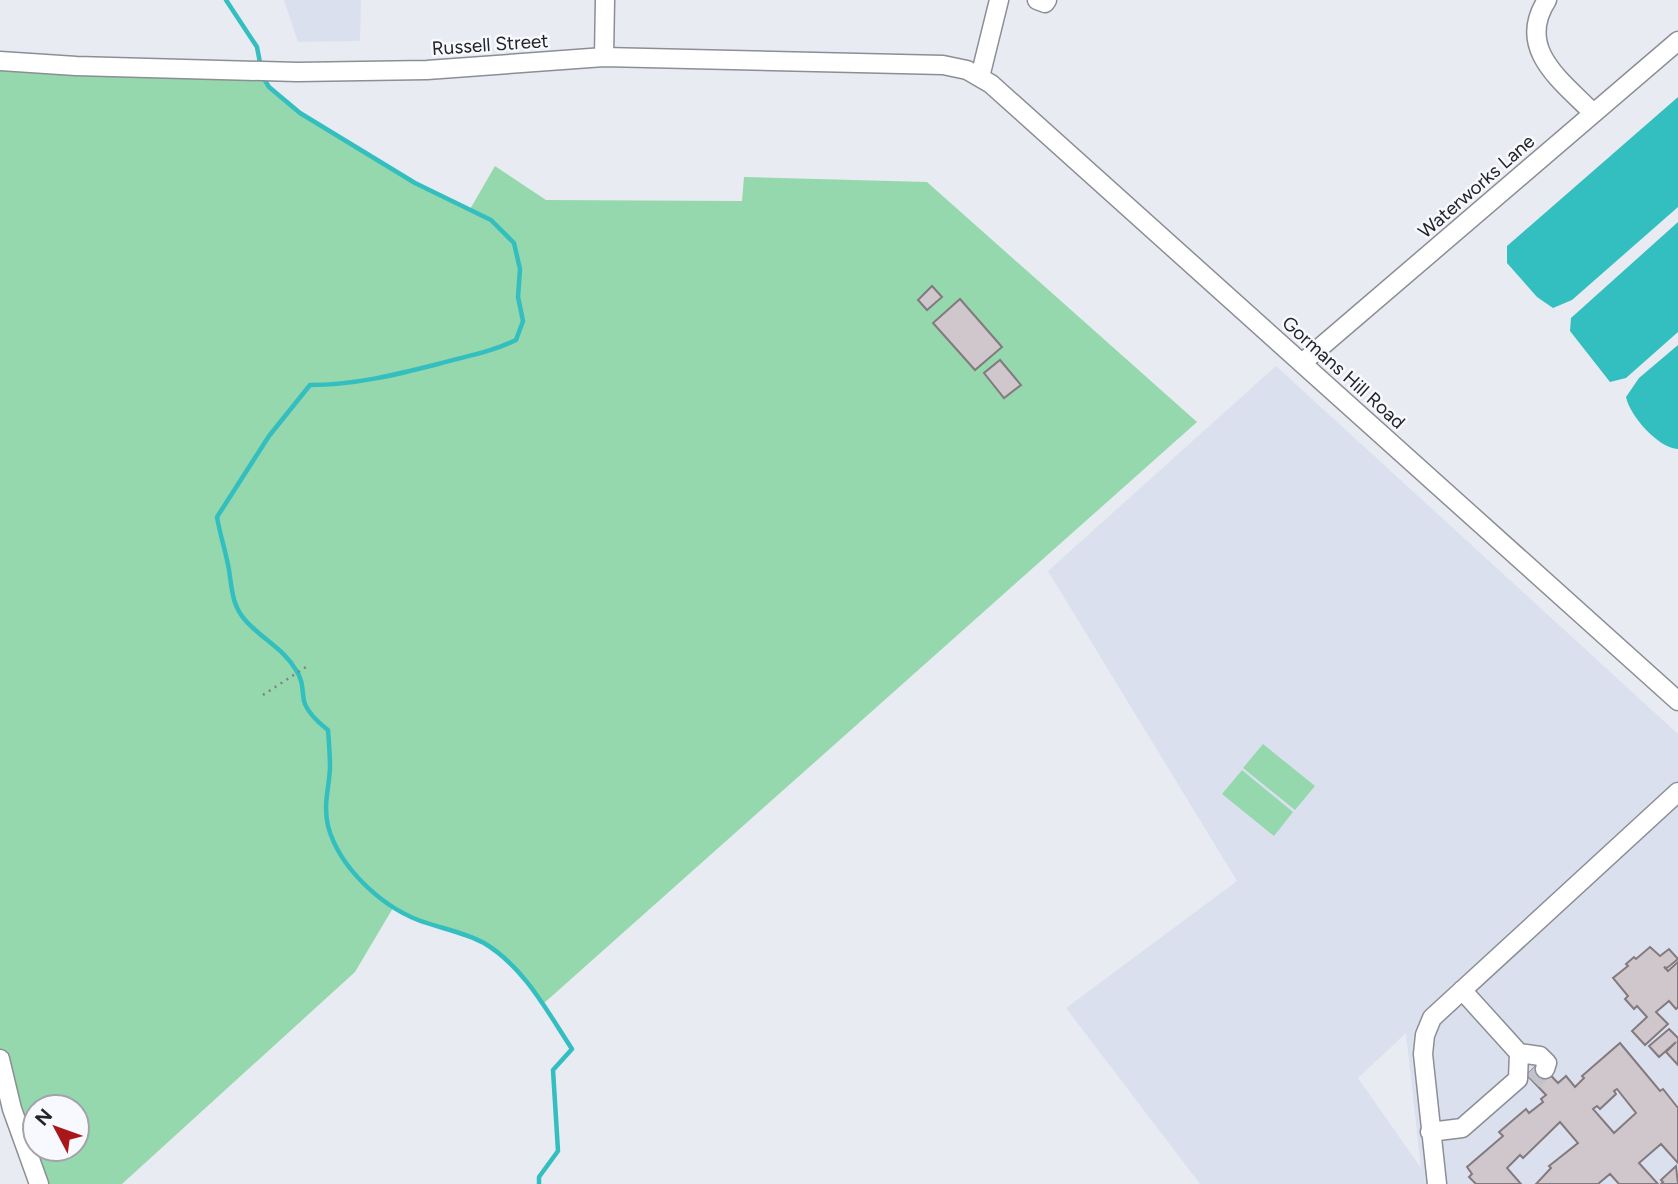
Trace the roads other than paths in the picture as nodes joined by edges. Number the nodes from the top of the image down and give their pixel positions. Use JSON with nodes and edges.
{"nodes":[{"id":1,"x":605,"y":0,"type":"edge"},
{"id":2,"x":999,"y":0,"type":"edge"},
{"id":3,"x":1037,"y":0,"type":"edge"},
{"id":4,"x":1047,"y":0,"type":"edge"},
{"id":5,"x":1547,"y":0,"type":"edge"},
{"id":6,"x":1678,"y":41,"type":"edge"},
{"id":7,"x":604,"y":57,"type":"junction"},
{"id":8,"x":0,"y":61,"type":"edge"},
{"id":9,"x":980,"y":77,"type":"junction"},
{"id":10,"x":1593,"y":113,"type":"junction"},
{"id":11,"x":1302,"y":363,"type":"junction"},
{"id":12,"x":1678,"y":701,"type":"edge"},
{"id":13,"x":1678,"y":792,"type":"edge"},
{"id":14,"x":1462,"y":990,"type":"junction"},
{"id":15,"x":1518,"y":1053,"type":"junction"},
{"id":16,"x":0,"y":1059,"type":"edge"},
{"id":17,"x":1532,"y":1076,"type":"junction"},
{"id":18,"x":1430,"y":1132,"type":"junction"},
{"id":19,"x":39,"y":1184,"type":"edge"},
{"id":20,"x":1437,"y":1184,"type":"edge"}],
"edges":[{"from":1,"to":7,"type":"street"},
{"from":2,"to":9,"type":"street"},
{"from":3,"to":4,"type":"street"},
{"from":5,"to":10,"type":"street"},
{"from":6,"to":10,"type":"street","name":"Waterworks Lane"},
{"from":7,"to":8,"type":"street","name":"Russell Street"},
{"from":7,"to":9,"type":"street","name":"Russell Street"},
{"from":9,"to":11,"type":"street","name":"Gormans Hill Road"},
{"from":10,"to":11,"type":"street","name":"Waterworks Lane"},
{"from":11,"to":12,"type":"street","name":"Gormans Hill Road"},
{"from":13,"to":14,"type":"street"},
{"from":14,"to":15,"type":"street"},
{"from":14,"to":18,"type":"street"},
{"from":15,"to":17,"type":"street"},
{"from":15,"to":17,"type":"street"},
{"from":16,"to":19,"type":"street"},
{"from":17,"to":18,"type":"street"},
{"from":18,"to":20,"type":"street"}]}
